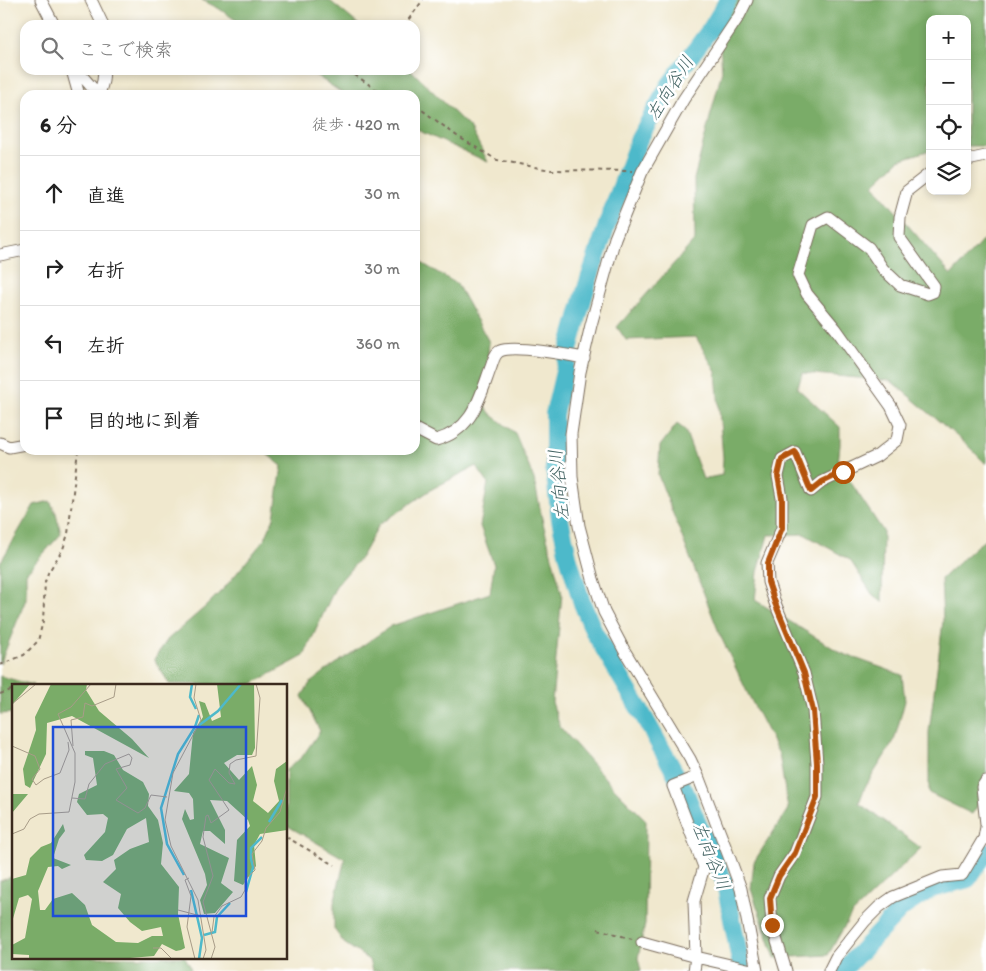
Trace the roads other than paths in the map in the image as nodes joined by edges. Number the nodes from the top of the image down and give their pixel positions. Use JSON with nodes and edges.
{"nodes":[{"id":1,"x":41,"y":0,"type":"edge"},
{"id":2,"x":91,"y":0,"type":"edge"},
{"id":3,"x":747,"y":0,"type":"edge"},
{"id":4,"x":51,"y":20,"type":"edge"},
{"id":5,"x":101,"y":20,"type":"edge"},
{"id":6,"x":73,"y":75,"type":"edge"},
{"id":7,"x":81,"y":75,"type":"edge"},
{"id":8,"x":104,"y":75,"type":"edge"},
{"id":9,"x":78,"y":90,"type":"edge"},
{"id":10,"x":94,"y":90,"type":"edge"},
{"id":11,"x":100,"y":90,"type":"edge"},
{"id":12,"x":986,"y":156,"type":"edge"},
{"id":13,"x":971,"y":159,"type":"edge"},
{"id":14,"x":926,"y":176,"type":"edge"},
{"id":15,"x":20,"y":251,"type":"edge"},
{"id":16,"x":0,"y":255,"type":"edge"},
{"id":17,"x":584,"y":358,"type":"junction"},
{"id":18,"x":420,"y":432,"type":"edge"},
{"id":19,"x":0,"y":444,"type":"edge"},
{"id":20,"x":20,"y":445,"type":"edge"},
{"id":21,"x":698,"y":776,"type":"junction"},
{"id":22,"x":986,"y":781,"type":"edge"},
{"id":23,"x":986,"y":825,"type":"edge"},
{"id":24,"x":642,"y":942,"type":"road end"},
{"id":25,"x":696,"y":957,"type":"junction"},
{"id":26,"x":694,"y":971,"type":"edge"},
{"id":27,"x":757,"y":971,"type":"edge"},
{"id":28,"x":786,"y":971,"type":"edge"},
{"id":29,"x":829,"y":971,"type":"edge"}],
"edges":[{"from":1,"to":4,"type":"street"},
{"from":2,"to":5,"type":"street"},
{"from":3,"to":17,"type":"street"},
{"from":6,"to":9,"type":"street"},
{"from":7,"to":10,"type":"street"},
{"from":8,"to":11,"type":"street"},
{"from":12,"to":13,"type":"street"},
{"from":14,"to":28,"type":"street"},
{"from":15,"to":16,"type":"street"},
{"from":17,"to":18,"type":"street"},
{"from":17,"to":21,"type":"street"},
{"from":19,"to":20,"type":"street"},
{"from":21,"to":25,"type":"street"},
{"from":21,"to":27,"type":"street"},
{"from":22,"to":23,"type":"street"},
{"from":23,"to":29,"type":"street"},
{"from":24,"to":25,"type":"street"},
{"from":25,"to":26,"type":"street"},
{"from":25,"to":27,"type":"street"}]}
